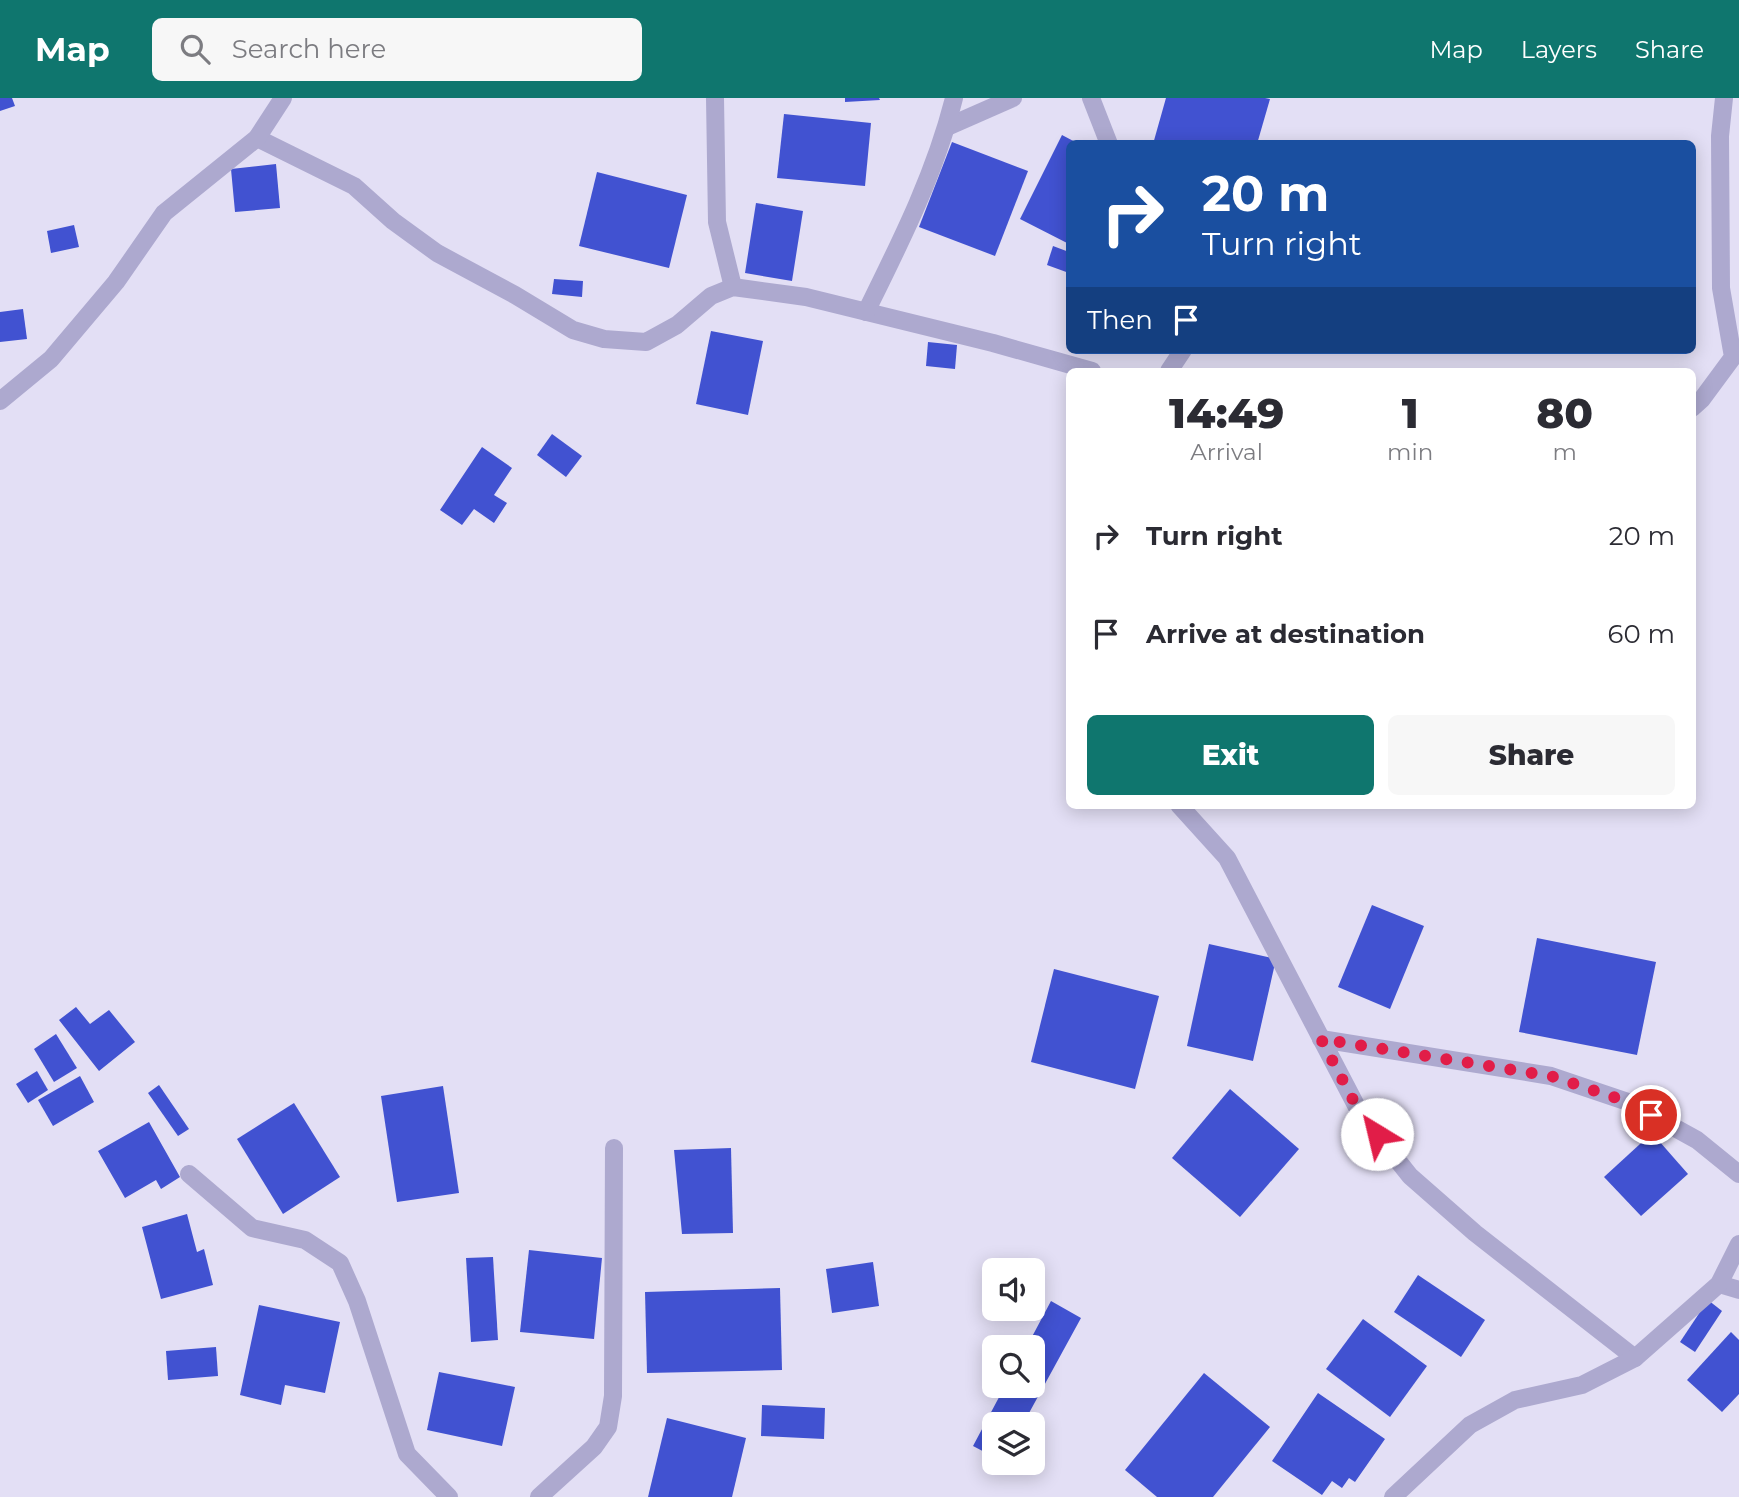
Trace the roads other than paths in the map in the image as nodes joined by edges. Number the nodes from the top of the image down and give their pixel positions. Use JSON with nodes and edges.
{"nodes":[{"id":1,"x":283,"y":98,"type":"edge"},
{"id":2,"x":715,"y":98,"type":"edge"},
{"id":3,"x":954,"y":98,"type":"edge"},
{"id":4,"x":1013,"y":98,"type":"edge"},
{"id":5,"x":1091,"y":98,"type":"edge"},
{"id":6,"x":1724,"y":98,"type":"edge"},
{"id":7,"x":947,"y":127,"type":"junction"},
{"id":8,"x":257,"y":138,"type":"junction"},
{"id":9,"x":1107,"y":140,"type":"edge"},
{"id":10,"x":733,"y":287,"type":"junction"},
{"id":11,"x":866,"y":313,"type":"junction"},
{"id":12,"x":1736,"y":356,"type":"edge"},
{"id":13,"x":1081,"y":368,"type":"edge"},
{"id":14,"x":0,"y":401,"type":"edge"},
{"id":15,"x":1696,"y":404,"type":"edge"},
{"id":16,"x":1184,"y":809,"type":"edge"},
{"id":17,"x":1321,"y":1039,"type":"junction"},
{"id":18,"x":614,"y":1148,"type":"dead end"},
{"id":19,"x":189,"y":1174,"type":"dead end"},
{"id":20,"x":1739,"y":1174,"type":"edge"},
{"id":21,"x":1739,"y":1244,"type":"edge"},
{"id":22,"x":1719,"y":1284,"type":"junction"},
{"id":23,"x":1739,"y":1290,"type":"edge"},
{"id":24,"x":1635,"y":1358,"type":"junction"},
{"id":25,"x":449,"y":1497,"type":"edge"},
{"id":26,"x":539,"y":1497,"type":"edge"},
{"id":27,"x":1393,"y":1497,"type":"edge"}],
"edges":[{"from":1,"to":8,"type":"street"},
{"from":2,"to":10,"type":"street"},
{"from":3,"to":7,"type":"street"},
{"from":4,"to":7,"type":"street"},
{"from":5,"to":9,"type":"street"},
{"from":6,"to":12,"type":"street"},
{"from":7,"to":11,"type":"street"},
{"from":8,"to":10,"type":"street"},
{"from":8,"to":14,"type":"street"},
{"from":10,"to":11,"type":"street"},
{"from":11,"to":13,"type":"street"},
{"from":12,"to":15,"type":"street"},
{"from":16,"to":17,"type":"street"},
{"from":17,"to":20,"type":"street"},
{"from":17,"to":24,"type":"street"},
{"from":18,"to":26,"type":"street"},
{"from":19,"to":25,"type":"street"},
{"from":21,"to":22,"type":"street"},
{"from":22,"to":23,"type":"street"},
{"from":22,"to":24,"type":"street"},
{"from":24,"to":27,"type":"street"}]}
